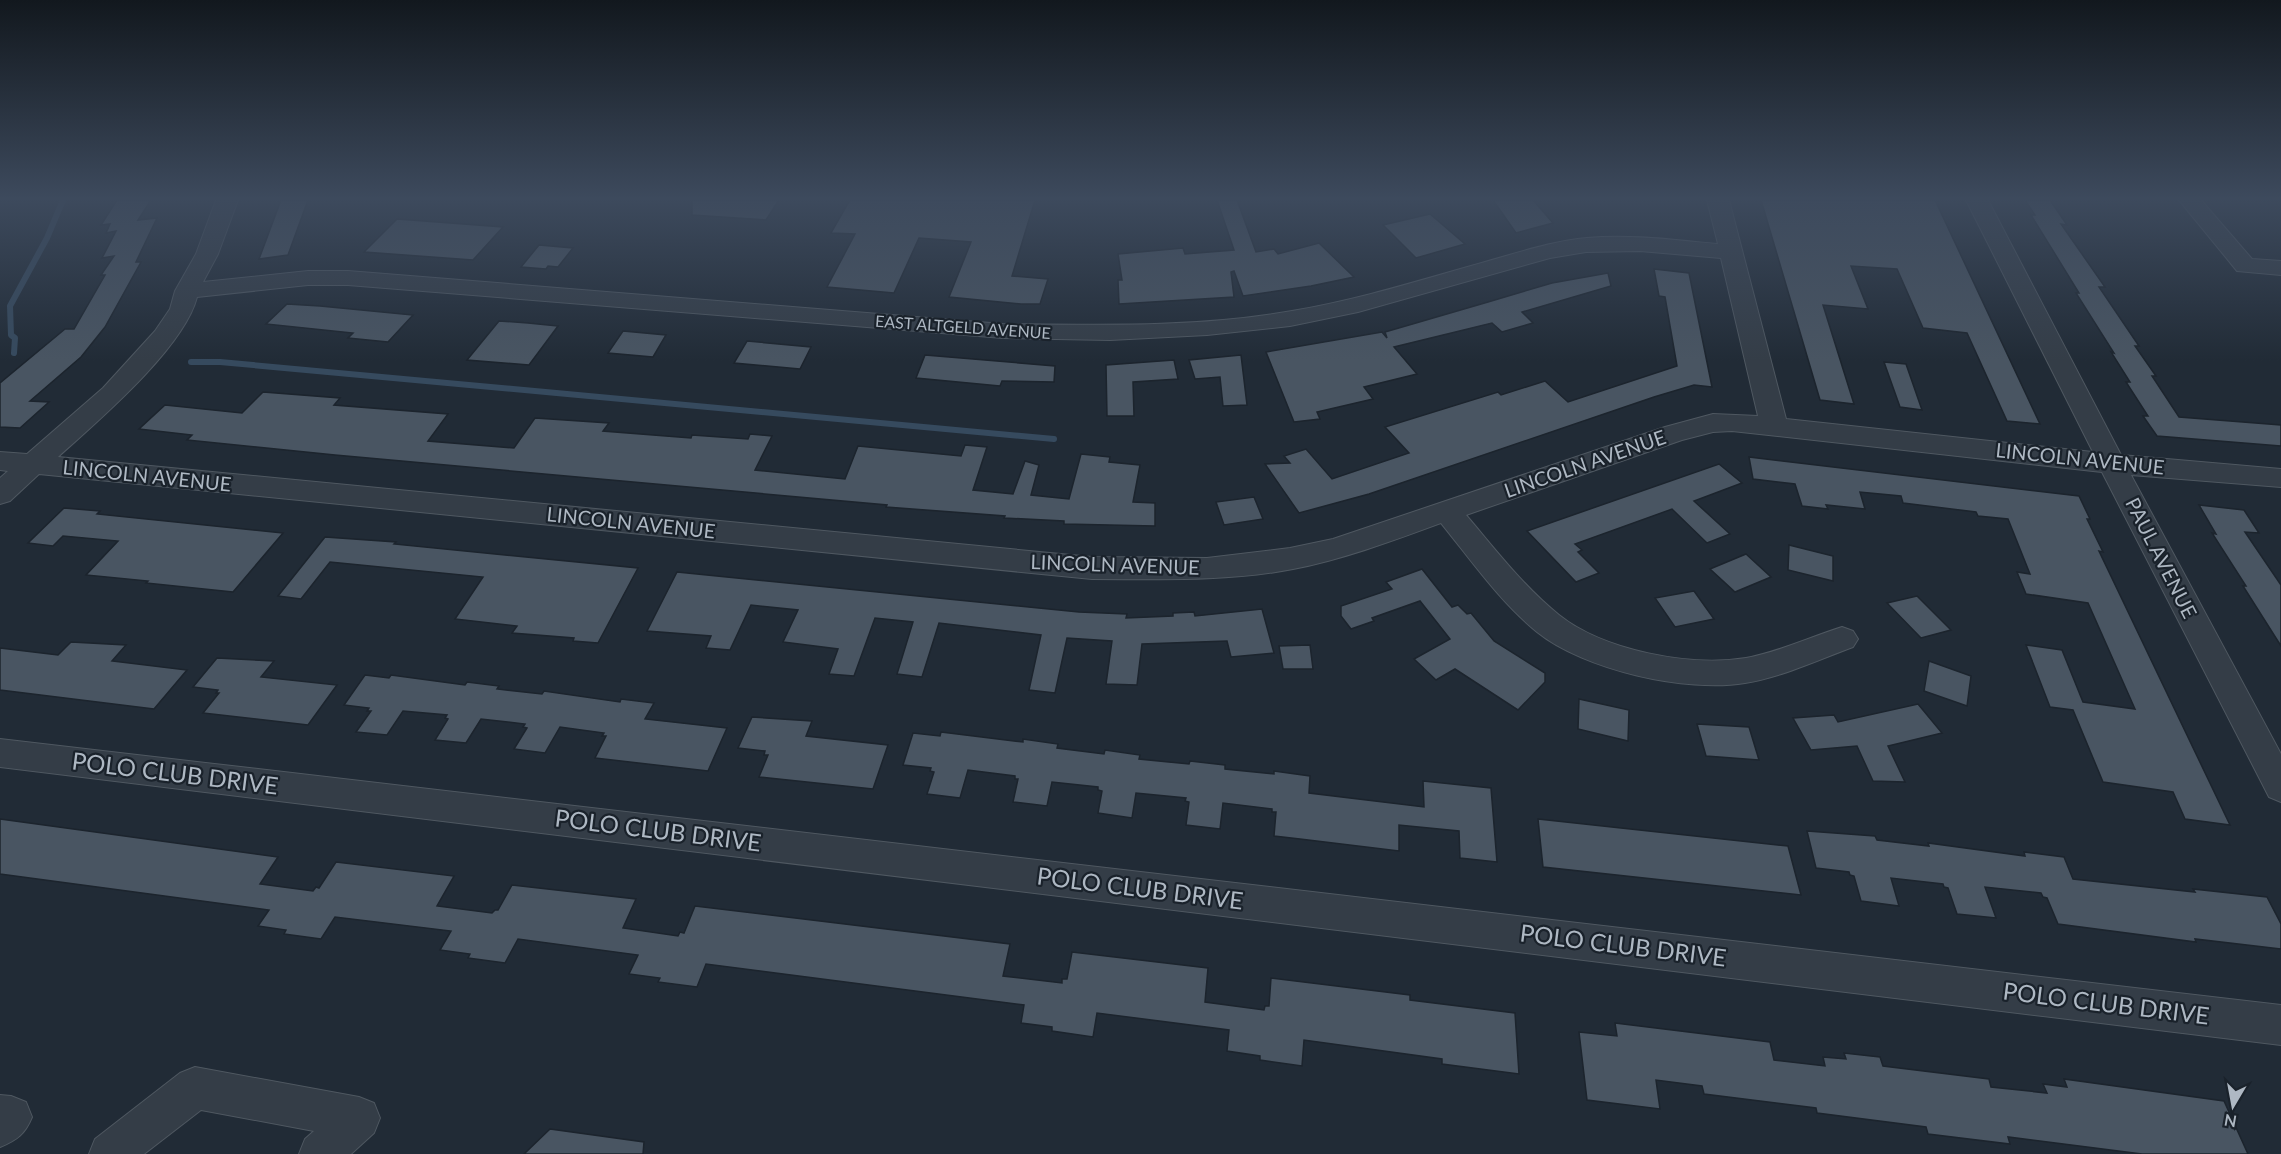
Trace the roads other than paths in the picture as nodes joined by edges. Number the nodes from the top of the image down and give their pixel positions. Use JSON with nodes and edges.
{"nodes":[{"id":1,"x":207,"y":254,"type":"edge"},
{"id":2,"x":1544,"y":254,"type":"edge"},
{"id":3,"x":1730,"y":254,"type":"edge"},
{"id":4,"x":2005,"y":254,"type":"edge"},
{"id":5,"x":2234,"y":254,"type":"edge"},
{"id":6,"x":2277,"y":272,"type":"edge"},
{"id":7,"x":187,"y":291,"type":"junction"},
{"id":8,"x":1774,"y":426,"type":"junction"},
{"id":9,"x":0,"y":461,"type":"edge"},
{"id":10,"x":2114,"y":464,"type":"junction"},
{"id":11,"x":33,"y":465,"type":"junction"},
{"id":12,"x":2281,"y":478,"type":"edge"},
{"id":13,"x":0,"y":494,"type":"edge"},
{"id":14,"x":1447,"y":511,"type":"junction"},
{"id":15,"x":1842,"y":639,"type":"dead end"},
{"id":16,"x":0,"y":753,"type":"edge"},
{"id":17,"x":2281,"y":787,"type":"edge"},
{"id":18,"x":2281,"y":1025,"type":"edge"},
{"id":19,"x":0,"y":1116,"type":"edge"},
{"id":20,"x":0,"y":1126,"type":"edge"},
{"id":21,"x":110,"y":1154,"type":"edge"},
{"id":22,"x":320,"y":1154,"type":"edge"}],
"edges":[{"from":1,"to":7,"type":"street"},
{"from":2,"to":7,"type":"street","name":"EAST ALTGELD AVENUE"},
{"from":3,"to":8,"type":"street"},
{"from":4,"to":10,"type":"street","name":"PAUL AVENUE"},
{"from":5,"to":6,"type":"street"},
{"from":7,"to":11,"type":"street"},
{"from":8,"to":10,"type":"street","name":"LINCOLN AVENUE"},
{"from":8,"to":14,"type":"street","name":"LINCOLN AVENUE"},
{"from":9,"to":11,"type":"street","name":"LINCOLN AVENUE"},
{"from":10,"to":12,"type":"street","name":"LINCOLN AVENUE"},
{"from":10,"to":17,"type":"street","name":"PAUL AVENUE"},
{"from":11,"to":13,"type":"street"},
{"from":11,"to":14,"type":"street","name":"LINCOLN AVENUE"},
{"from":14,"to":15,"type":"street"},
{"from":16,"to":18,"type":"street","name":"POLO CLUB DRIVE"},
{"from":19,"to":20,"type":"street"},
{"from":21,"to":22,"type":"street"}]}
